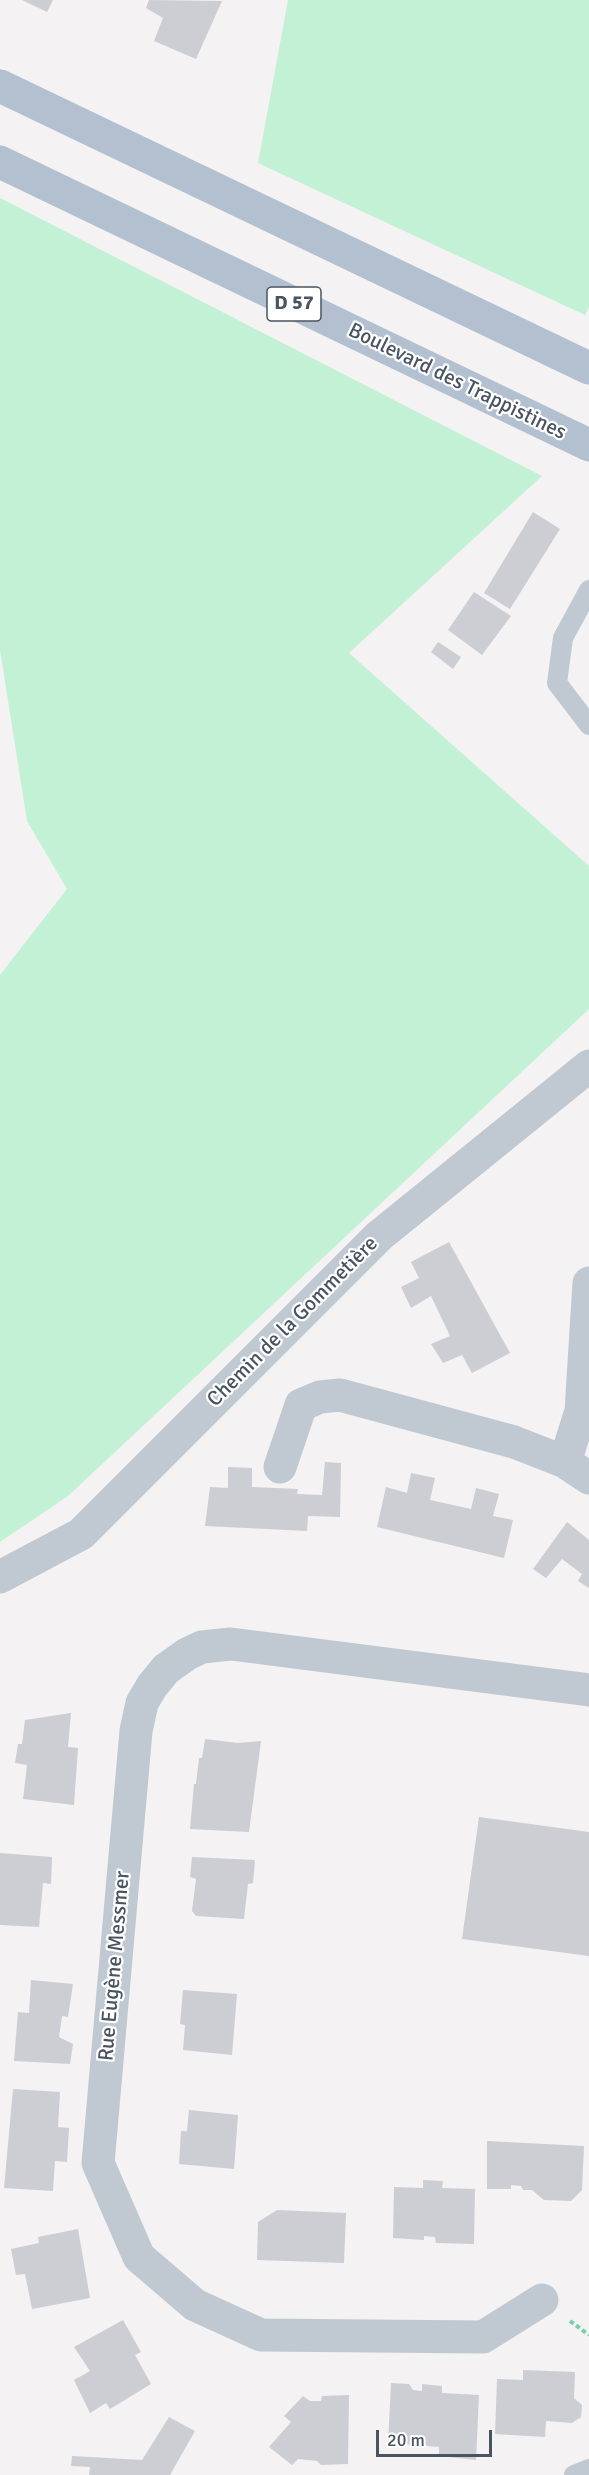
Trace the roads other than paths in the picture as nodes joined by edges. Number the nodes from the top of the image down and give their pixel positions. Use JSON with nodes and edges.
{"nodes":[{"id":1,"x":0,"y":86,"type":"edge"},
{"id":2,"x":0,"y":162,"type":"edge"},
{"id":3,"x":589,"y":368,"type":"edge"},
{"id":4,"x":585,"y":447,"type":"edge"},
{"id":5,"x":589,"y":590,"type":"edge"},
{"id":6,"x":589,"y":725,"type":"edge"},
{"id":7,"x":589,"y":1066,"type":"edge"},
{"id":8,"x":589,"y":1283,"type":"edge"},
{"id":9,"x":280,"y":1467,"type":"dead end"},
{"id":10,"x":577,"y":1470,"type":"edge"},
{"id":11,"x":0,"y":1577,"type":"edge"},
{"id":12,"x":589,"y":1689,"type":"edge"},
{"id":13,"x":542,"y":2300,"type":"dead end"},
{"id":14,"x":589,"y":2469,"type":"edge"},
{"id":15,"x":574,"y":2475,"type":"edge"}],
"edges":[{"from":1,"to":3,"type":"main road"},
{"from":2,"to":4,"type":"main road","name":"Boulevard des Trappistines","number":"D 57"},
{"from":5,"to":6,"type":"lane"},
{"from":7,"to":11,"type":"street","name":"Chemin de la Gommetière"},
{"from":8,"to":10,"type":"street"},
{"from":9,"to":10,"type":"street"},
{"from":12,"to":13,"type":"street","name":"Rue Eugène Messmer"},
{"from":14,"to":15,"type":"lane"}]}
